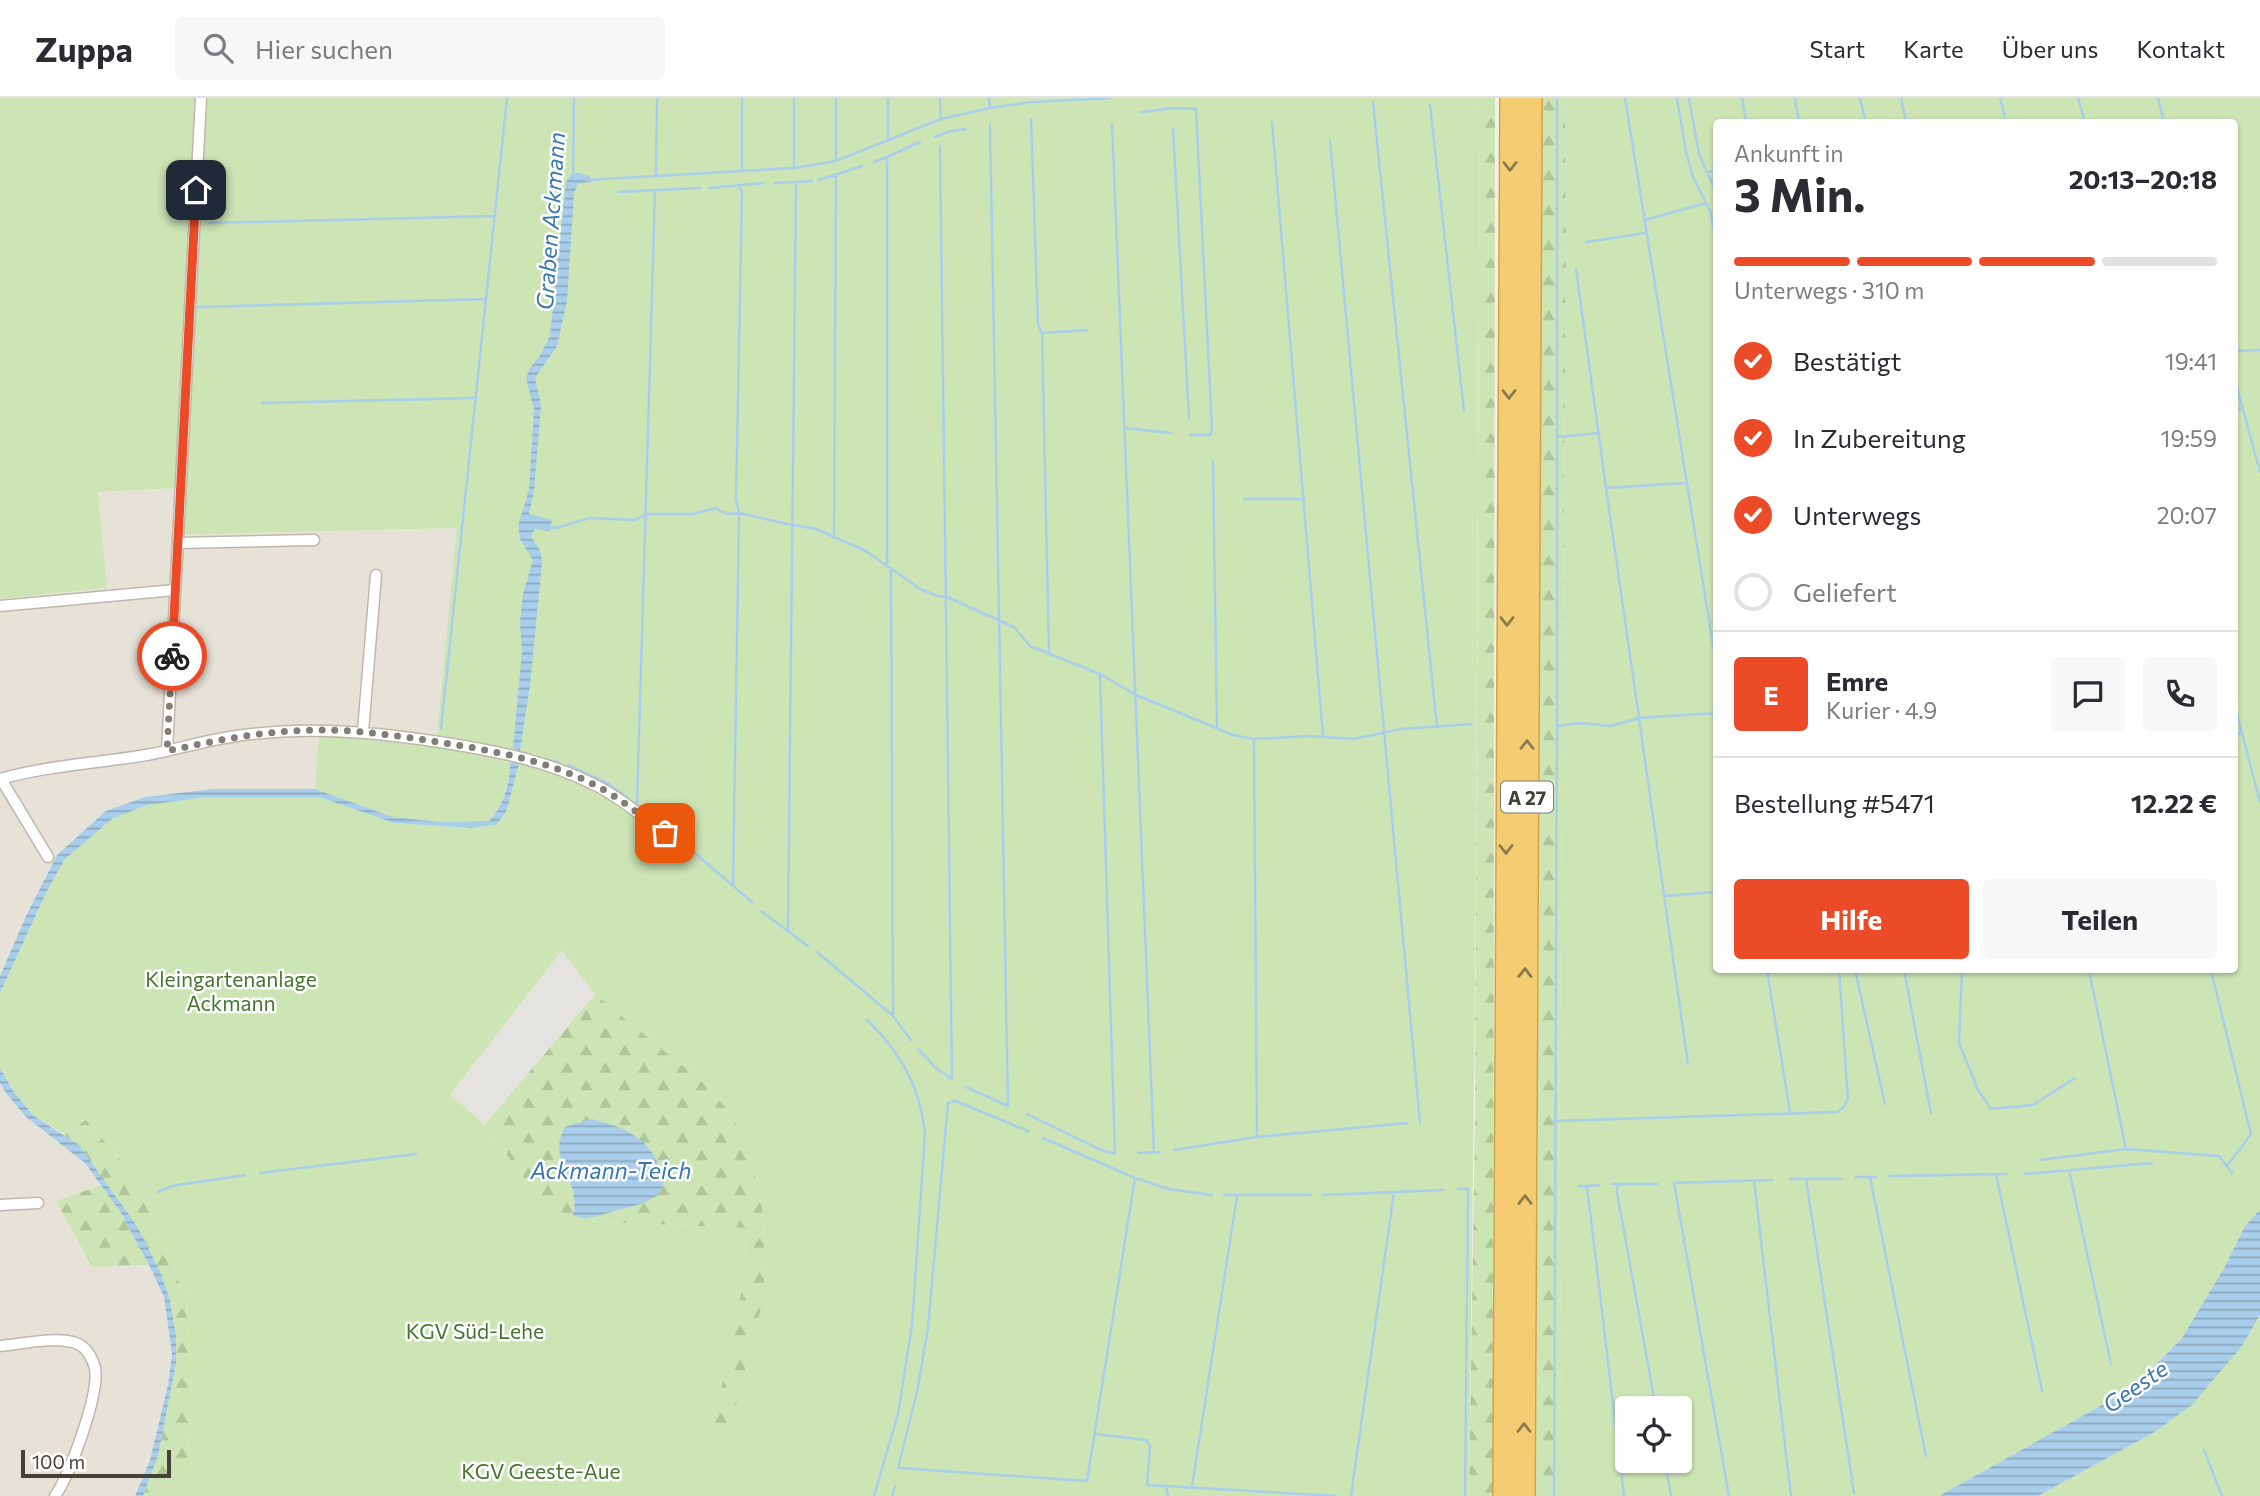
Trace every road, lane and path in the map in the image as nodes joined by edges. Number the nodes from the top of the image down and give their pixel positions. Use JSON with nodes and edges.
{"nodes":[{"id":1,"x":201,"y":98,"type":"edge"},
{"id":2,"x":1510,"y":98,"type":"edge"},
{"id":3,"x":1531,"y":98,"type":"edge"},
{"id":4,"x":314,"y":540,"type":"dead end"},
{"id":5,"x":179,"y":543,"type":"junction"},
{"id":6,"x":376,"y":575,"type":"dead end"},
{"id":7,"x":175,"y":590,"type":"junction"},
{"id":8,"x":0,"y":606,"type":"edge"},
{"id":9,"x":363,"y":732,"type":"junction"},
{"id":10,"x":167,"y":751,"type":"junction"},
{"id":11,"x":1,"y":779,"type":"edge"},
{"id":12,"x":665,"y":833,"type":"dead end"},
{"id":13,"x":48,"y":857,"type":"dead end"},
{"id":14,"x":38,"y":1203,"type":"dead end"},
{"id":15,"x":0,"y":1205,"type":"edge"},
{"id":16,"x":0,"y":1346,"type":"edge"},
{"id":17,"x":55,"y":1496,"type":"edge"},
{"id":18,"x":1504,"y":1496,"type":"edge"},
{"id":19,"x":1524,"y":1496,"type":"edge"}],
"edges":[{"from":1,"to":5,"type":"street"},
{"from":2,"to":18,"type":"highway","number":"A 27","one_way":true},
{"from":19,"to":3,"type":"highway","number":"A 27","one_way":true},
{"from":4,"to":5,"type":"street"},
{"from":5,"to":7,"type":"street"},
{"from":6,"to":9,"type":"street"},
{"from":7,"to":8,"type":"street"},
{"from":7,"to":10,"type":"street"},
{"from":9,"to":10,"type":"street"},
{"from":9,"to":12,"type":"street"},
{"from":10,"to":11,"type":"street"},
{"from":11,"to":13,"type":"street"},
{"from":14,"to":15,"type":"street"},
{"from":16,"to":17,"type":"street"}]}
